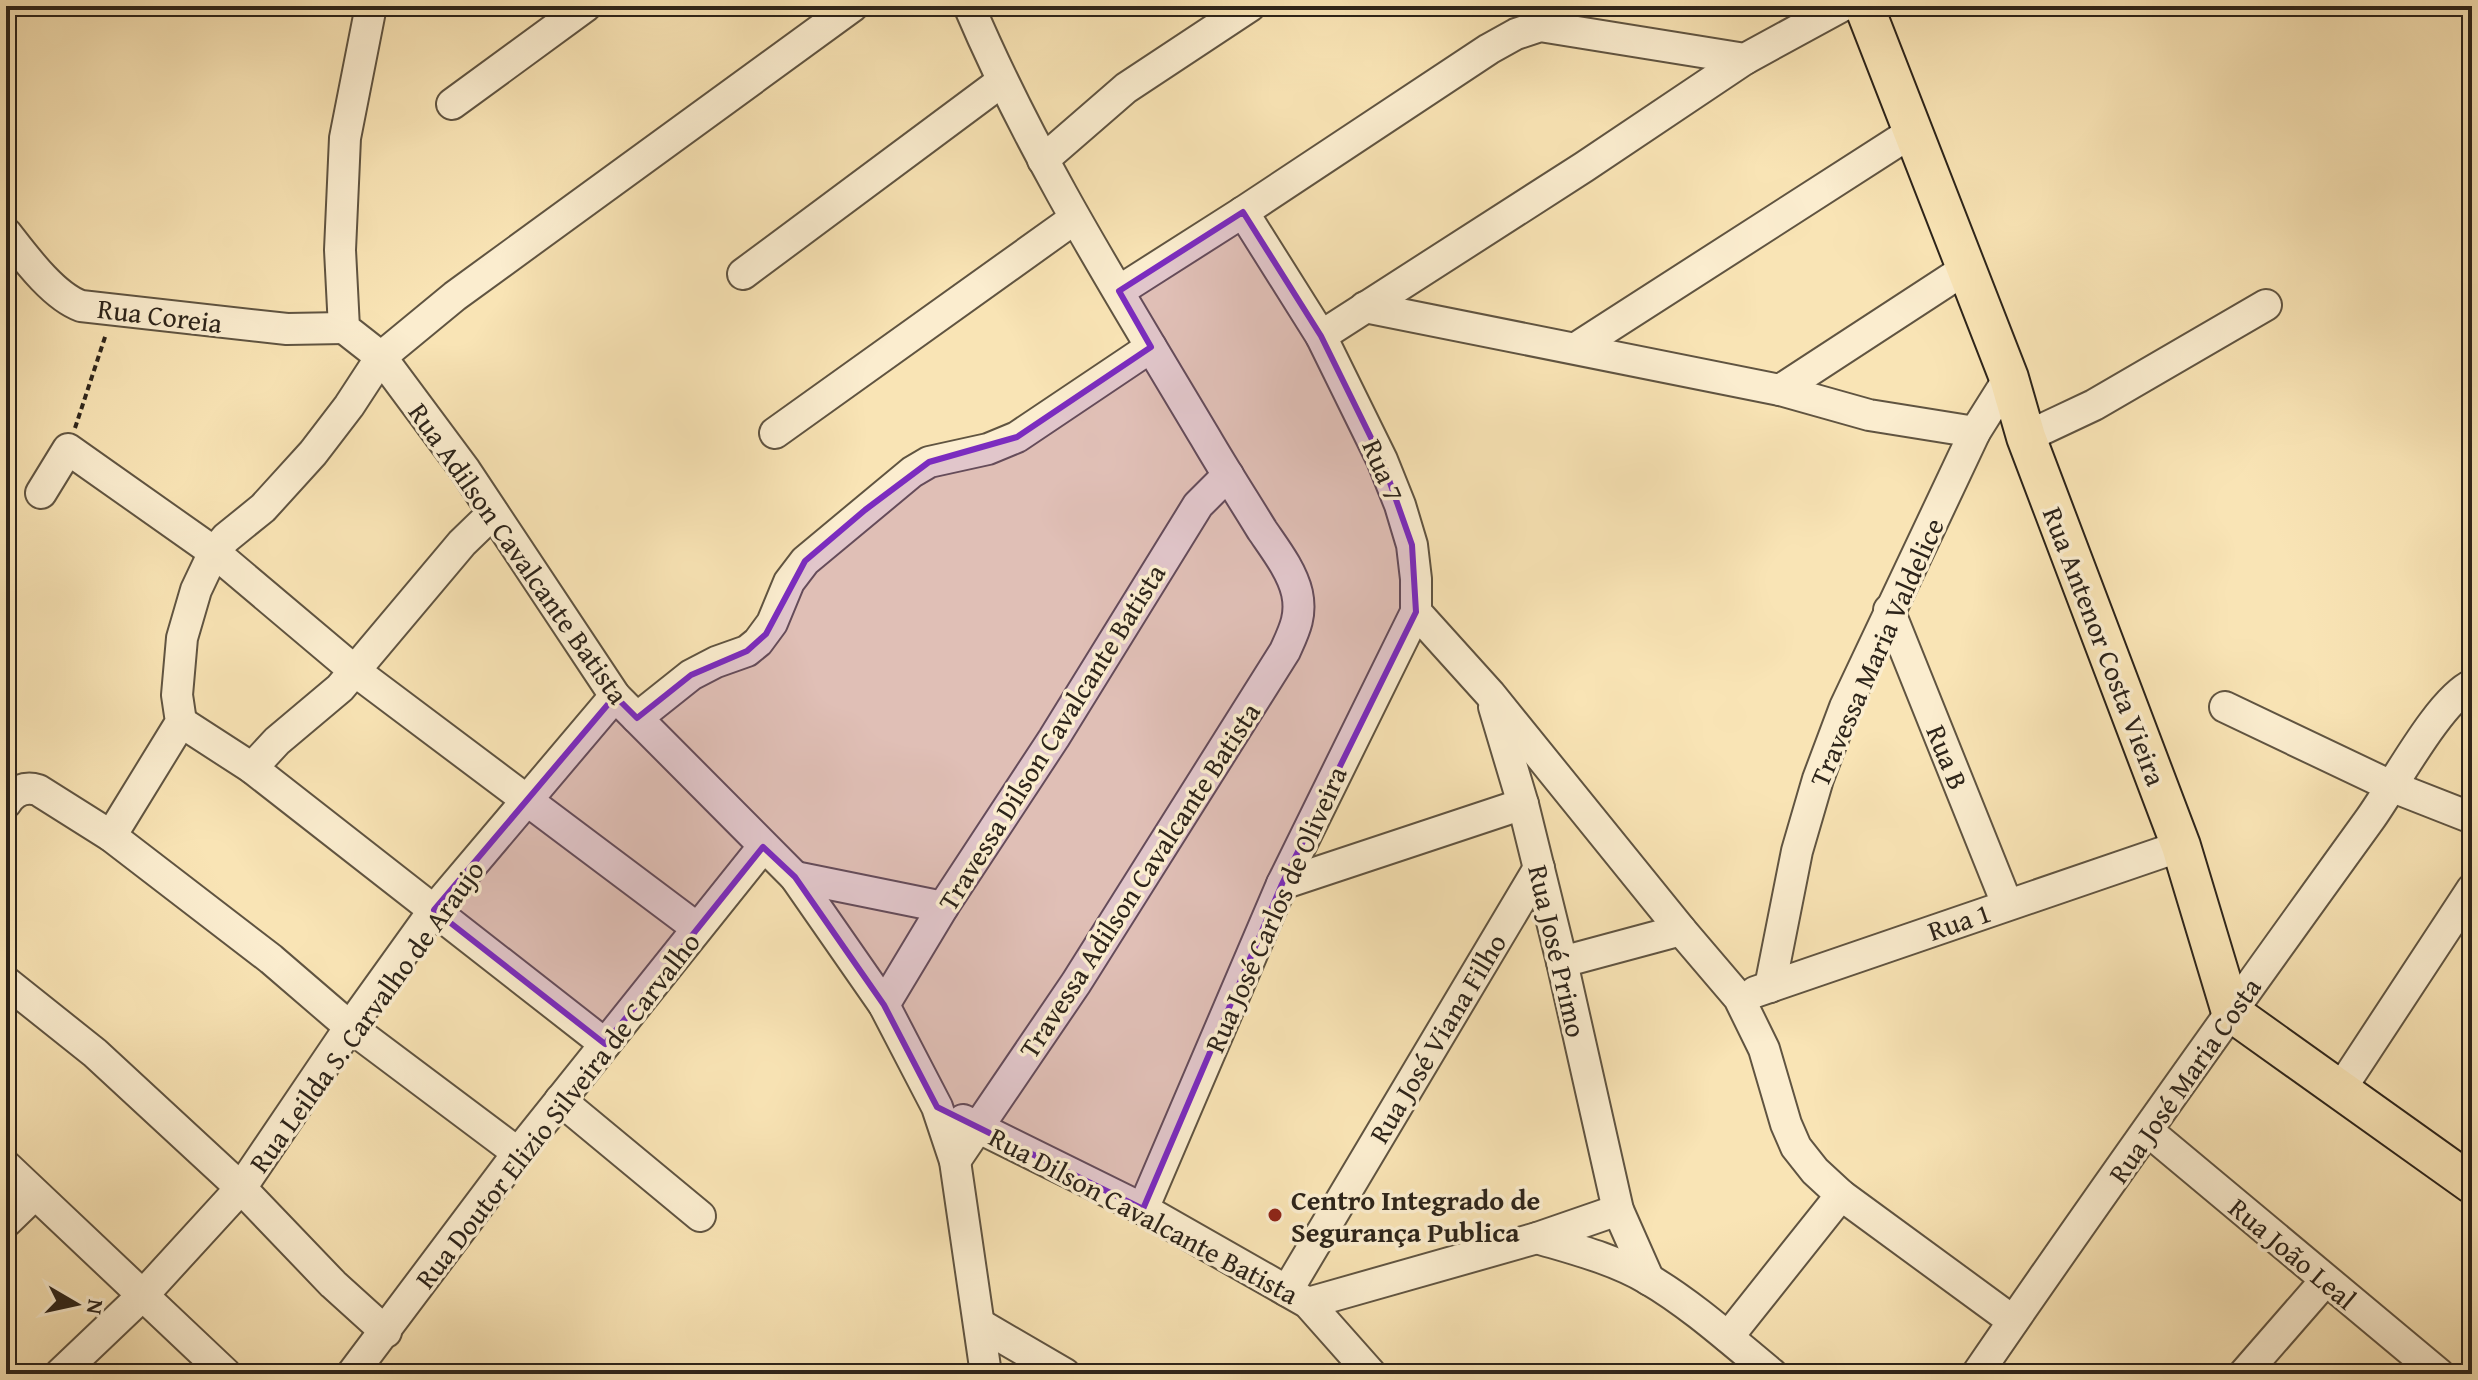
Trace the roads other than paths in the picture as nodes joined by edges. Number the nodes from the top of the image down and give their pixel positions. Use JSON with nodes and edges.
{"nodes":[{"id":1,"x":371,"y":6,"type":"edge"},
{"id":2,"x":586,"y":6,"type":"edge"},
{"id":3,"x":853,"y":6,"type":"edge"},
{"id":4,"x":969,"y":6,"type":"edge"},
{"id":5,"x":1250,"y":6,"type":"edge"},
{"id":6,"x":1842,"y":6,"type":"edge"},
{"id":7,"x":1864,"y":6,"type":"edge"},
{"id":8,"x":1541,"y":16,"type":"edge"},
{"id":9,"x":1745,"y":59,"type":"junction"},
{"id":10,"x":1001,"y":82,"type":"junction"},
{"id":11,"x":452,"y":104,"type":"dead end"},
{"id":12,"x":1912,"y":132,"type":"junction"},
{"id":13,"x":1043,"y":160,"type":"junction"},
{"id":14,"x":1243,"y":212,"type":"junction"},
{"id":15,"x":1074,"y":219,"type":"junction"},
{"id":16,"x":6,"y":233,"type":"edge"},
{"id":17,"x":1967,"y":268,"type":"junction"},
{"id":18,"x":743,"y":274,"type":"dead end"},
{"id":19,"x":1119,"y":291,"type":"junction"},
{"id":20,"x":2266,"y":305,"type":"dead end"},
{"id":21,"x":1365,"y":307,"type":"junction"},
{"id":22,"x":344,"y":328,"type":"junction"},
{"id":23,"x":1321,"y":336,"type":"junction"},
{"id":24,"x":1151,"y":347,"type":"junction"},
{"id":25,"x":1576,"y":348,"type":"junction"},
{"id":26,"x":381,"y":357,"type":"junction"},
{"id":27,"x":2009,"y":378,"type":"junction"},
{"id":28,"x":1780,"y":390,"type":"junction"},
{"id":29,"x":1975,"y":432,"type":"junction"},
{"id":30,"x":775,"y":433,"type":"dead end"},
{"id":31,"x":2026,"y":437,"type":"junction"},
{"id":32,"x":1228,"y":475,"type":"junction"},
{"id":33,"x":41,"y":493,"type":"dead end"},
{"id":34,"x":493,"y":513,"type":"junction"},
{"id":35,"x":214,"y":552,"type":"junction"},
{"id":36,"x":1889,"y":610,"type":"junction"},
{"id":37,"x":1416,"y":612,"type":"junction"},
{"id":38,"x":355,"y":671,"type":"junction"},
{"id":39,"x":2472,"y":685,"type":"edge"},
{"id":40,"x":1490,"y":694,"type":"junction"},
{"id":41,"x":615,"y":696,"type":"junction"},
{"id":42,"x":2225,"y":707,"type":"dead end"},
{"id":43,"x":637,"y":718,"type":"junction"},
{"id":44,"x":181,"y":722,"type":"junction"},
{"id":45,"x":252,"y":768,"type":"junction"},
{"id":46,"x":2393,"y":787,"type":"junction"},
{"id":47,"x":527,"y":801,"type":"junction"},
{"id":48,"x":6,"y":803,"type":"edge"},
{"id":49,"x":1523,"y":804,"type":"junction"},
{"id":50,"x":2472,"y":818,"type":"edge"},
{"id":51,"x":111,"y":836,"type":"junction"},
{"id":52,"x":2181,"y":846,"type":"junction"},
{"id":53,"x":763,"y":847,"type":"junction"},
{"id":54,"x":1539,"y":868,"type":"junction"},
{"id":55,"x":795,"y":877,"type":"junction"},
{"id":56,"x":1282,"y":884,"type":"junction"},
{"id":57,"x":2472,"y":889,"type":"edge"},
{"id":58,"x":2007,"y":904,"type":"junction"},
{"id":59,"x":943,"y":907,"type":"junction"},
{"id":60,"x":434,"y":910,"type":"junction"},
{"id":61,"x":697,"y":928,"type":"junction"},
{"id":62,"x":1681,"y":930,"type":"junction"},
{"id":63,"x":1562,"y":962,"type":"junction"},
{"id":64,"x":6,"y":982,"type":"edge"},
{"id":65,"x":1770,"y":987,"type":"junction"},
{"id":66,"x":1739,"y":998,"type":"junction"},
{"id":67,"x":884,"y":1005,"type":"junction"},
{"id":68,"x":2231,"y":1012,"type":"junction"},
{"id":69,"x":350,"y":1027,"type":"junction"},
{"id":70,"x":605,"y":1044,"type":"junction"},
{"id":71,"x":2340,"y":1090,"type":"junction"},
{"id":72,"x":560,"y":1100,"type":"junction"},
{"id":73,"x":937,"y":1107,"type":"junction"},
{"id":74,"x":979,"y":1127,"type":"junction"},
{"id":75,"x":2148,"y":1131,"type":"junction"},
{"id":76,"x":518,"y":1153,"type":"junction"},
{"id":77,"x":955,"y":1161,"type":"junction"},
{"id":78,"x":6,"y":1166,"type":"edge"},
{"id":79,"x":2472,"y":1184,"type":"edge"},
{"id":80,"x":241,"y":1188,"type":"junction"},
{"id":81,"x":35,"y":1194,"type":"junction"},
{"id":82,"x":1841,"y":1195,"type":"junction"},
{"id":83,"x":1143,"y":1209,"type":"junction"},
{"id":84,"x":1618,"y":1210,"type":"junction"},
{"id":85,"x":700,"y":1216,"type":"dead end"},
{"id":86,"x":6,"y":1222,"type":"edge"},
{"id":87,"x":1537,"y":1238,"type":"junction"},
{"id":88,"x":1649,"y":1280,"type":"junction"},
{"id":89,"x":2325,"y":1281,"type":"junction"},
{"id":90,"x":143,"y":1295,"type":"junction"},
{"id":91,"x":1297,"y":1297,"type":"junction"},
{"id":92,"x":2013,"y":1321,"type":"junction"},
{"id":93,"x":981,"y":1325,"type":"junction"},
{"id":94,"x":386,"y":1332,"type":"junction"},
{"id":95,"x":1728,"y":1337,"type":"junction"},
{"id":96,"x":2431,"y":1372,"type":"edge"},
{"id":97,"x":60,"y":1374,"type":"edge"},
{"id":98,"x":226,"y":1374,"type":"edge"},
{"id":99,"x":352,"y":1374,"type":"edge"},
{"id":100,"x":986,"y":1374,"type":"edge"},
{"id":101,"x":1065,"y":1374,"type":"edge"},
{"id":102,"x":1371,"y":1374,"type":"edge"},
{"id":103,"x":1772,"y":1374,"type":"edge"},
{"id":104,"x":1977,"y":1374,"type":"edge"},
{"id":105,"x":2244,"y":1374,"type":"edge"}],
"edges":[{"from":1,"to":22,"type":"street"},
{"from":2,"to":11,"type":"street"},
{"from":3,"to":26,"type":"street"},
{"from":4,"to":10,"type":"street"},
{"from":5,"to":13,"type":"street"},
{"from":6,"to":9,"type":"street"},
{"from":7,"to":12,"type":"main road","name":"Rua Antenor Costa Vieira"},
{"from":8,"to":9,"type":"street"},
{"from":8,"to":14,"type":"street"},
{"from":9,"to":21,"type":"street"},
{"from":10,"to":13,"type":"street"},
{"from":10,"to":18,"type":"street"},
{"from":12,"to":17,"type":"main road","name":"Rua Antenor Costa Vieira"},
{"from":12,"to":25,"type":"street"},
{"from":13,"to":15,"type":"street"},
{"from":14,"to":19,"type":"street"},
{"from":14,"to":23,"type":"street","name":"Rua 7"},
{"from":15,"to":19,"type":"street"},
{"from":15,"to":30,"type":"street"},
{"from":16,"to":22,"type":"street","name":"Rua Coreia"},
{"from":17,"to":27,"type":"main road","name":"Rua Antenor Costa Vieira"},
{"from":17,"to":28,"type":"street"},
{"from":19,"to":24,"type":"street"},
{"from":20,"to":31,"type":"street"},
{"from":21,"to":23,"type":"street"},
{"from":21,"to":25,"type":"street"},
{"from":22,"to":26,"type":"street","name":"Rua Adilson Cavalcante Batista"},
{"from":23,"to":37,"type":"street","name":"Rua 7"},
{"from":24,"to":32,"type":"street"},
{"from":24,"to":43,"type":"street"},
{"from":25,"to":28,"type":"street"},
{"from":26,"to":34,"type":"street","name":"Rua Adilson Cavalcante Batista"},
{"from":26,"to":35,"type":"street"},
{"from":27,"to":29,"type":"street","name":"Travessa Maria Valdelice"},
{"from":27,"to":31,"type":"main road","name":"Rua Antenor Costa Vieira"},
{"from":28,"to":29,"type":"street"},
{"from":29,"to":36,"type":"street","name":"Travessa Maria Valdelice"},
{"from":31,"to":52,"type":"main road","name":"Rua Antenor Costa Vieira"},
{"from":32,"to":59,"type":"street","name":"Travessa Dilson Cavalcante Batista"},
{"from":32,"to":74,"type":"street","name":"Travessa Adilson Cavalcante Batista"},
{"from":33,"to":35,"type":"street"},
{"from":34,"to":38,"type":"street"},
{"from":34,"to":41,"type":"street","name":"Rua Adilson Cavalcante Batista"},
{"from":35,"to":38,"type":"street"},
{"from":35,"to":44,"type":"street"},
{"from":36,"to":58,"type":"street","name":"Rua B"},
{"from":36,"to":65,"type":"street","name":"Travessa Maria Valdelice"},
{"from":37,"to":40,"type":"street"},
{"from":37,"to":56,"type":"street","name":"Rua José Carlos de Oliveira"},
{"from":38,"to":45,"type":"street"},
{"from":38,"to":47,"type":"street"},
{"from":39,"to":46,"type":"street","name":"Rua José Maria Costa"},
{"from":40,"to":49,"type":"street","name":"Rua José Primo"},
{"from":40,"to":62,"type":"street"},
{"from":41,"to":43,"type":"street","name":"Rua Adilson Cavalcante Batista"},
{"from":41,"to":47,"type":"street","name":"Rua Leilda S. Carvalho de Araujo"},
{"from":42,"to":46,"type":"street"},
{"from":43,"to":53,"type":"street","name":"Rua Adilson Cavalcante Batista"},
{"from":44,"to":45,"type":"street"},
{"from":44,"to":51,"type":"street"},
{"from":45,"to":60,"type":"street"},
{"from":46,"to":50,"type":"street"},
{"from":46,"to":68,"type":"street","name":"Rua José Maria Costa"},
{"from":47,"to":60,"type":"street","name":"Rua Leilda S. Carvalho de Araujo"},
{"from":47,"to":61,"type":"street"},
{"from":48,"to":51,"type":"street"},
{"from":49,"to":54,"type":"street","name":"Rua José Primo"},
{"from":49,"to":56,"type":"street"},
{"from":51,"to":69,"type":"street"},
{"from":52,"to":58,"type":"street","name":"Rua 1"},
{"from":52,"to":68,"type":"main road","name":"Rua Antenor Costa Vieira"},
{"from":53,"to":55,"type":"street","name":"Rua Adilson Cavalcante Batista"},
{"from":53,"to":61,"type":"street","name":"Rua Doutor Elizio Silveira de Carvalho"},
{"from":54,"to":63,"type":"street","name":"Rua José Primo"},
{"from":54,"to":91,"type":"street","name":"Rua José Viana Filho"},
{"from":55,"to":59,"type":"street"},
{"from":55,"to":67,"type":"street","name":"Rua Adilson Cavalcante Batista"},
{"from":56,"to":83,"type":"street","name":"Rua José Carlos de Oliveira"},
{"from":57,"to":71,"type":"street"},
{"from":58,"to":65,"type":"street","name":"Rua 1"},
{"from":59,"to":67,"type":"street","name":"Travessa Dilson Cavalcante Batista"},
{"from":60,"to":69,"type":"street","name":"Rua Leilda S. Carvalho de Araujo"},
{"from":60,"to":70,"type":"street"},
{"from":61,"to":70,"type":"street","name":"Rua Doutor Elizio Silveira de Carvalho"},
{"from":62,"to":63,"type":"street"},
{"from":62,"to":66,"type":"street"},
{"from":63,"to":84,"type":"street","name":"Rua José Primo"},
{"from":64,"to":80,"type":"street"},
{"from":65,"to":66,"type":"street","name":"Rua 1"},
{"from":66,"to":82,"type":"street"},
{"from":67,"to":73,"type":"street","name":"Rua Adilson Cavalcante Batista"},
{"from":68,"to":71,"type":"main road"},
{"from":68,"to":75,"type":"street","name":"Rua José Maria Costa"},
{"from":69,"to":76,"type":"street"},
{"from":69,"to":80,"type":"street","name":"Rua Leilda S. Carvalho de Araujo"},
{"from":70,"to":72,"type":"street","name":"Rua Doutor Elizio Silveira de Carvalho"},
{"from":71,"to":79,"type":"main road"},
{"from":72,"to":76,"type":"street","name":"Rua Doutor Elizio Silveira de Carvalho"},
{"from":72,"to":85,"type":"street"},
{"from":73,"to":74,"type":"street","name":"Rua Dilson Cavalcante Batista"},
{"from":73,"to":77,"type":"street","name":"Rua Adilson Cavalcante Batista"},
{"from":74,"to":77,"type":"street","name":"Travessa Adilson Cavalcante Batista"},
{"from":74,"to":83,"type":"street","name":"Rua Dilson Cavalcante Batista"},
{"from":75,"to":89,"type":"street","name":"Rua João Leal"},
{"from":75,"to":92,"type":"street","name":"Rua José Maria Costa"},
{"from":76,"to":94,"type":"street","name":"Rua Doutor Elizio Silveira de Carvalho"},
{"from":77,"to":93,"type":"street","name":"Rua Adilson Cavalcante Batista"},
{"from":78,"to":81,"type":"street"},
{"from":80,"to":90,"type":"street","name":"Rua Leilda S. Carvalho de Araujo"},
{"from":80,"to":94,"type":"street"},
{"from":81,"to":86,"type":"street"},
{"from":81,"to":90,"type":"street"},
{"from":82,"to":92,"type":"street"},
{"from":82,"to":95,"type":"street"},
{"from":83,"to":91,"type":"street","name":"Rua Dilson Cavalcante Batista"},
{"from":84,"to":87,"type":"street"},
{"from":84,"to":88,"type":"street","name":"Rua José Primo"},
{"from":87,"to":88,"type":"street"},
{"from":87,"to":91,"type":"street"},
{"from":88,"to":95,"type":"street"},
{"from":89,"to":96,"type":"street","name":"Rua João Leal"},
{"from":89,"to":105,"type":"street"},
{"from":90,"to":97,"type":"street","name":"Rua Leilda S. Carvalho de Araujo"},
{"from":90,"to":98,"type":"street"},
{"from":91,"to":102,"type":"street","name":"Rua Dilson Cavalcante Batista"},
{"from":92,"to":104,"type":"street","name":"Rua José Maria Costa"},
{"from":93,"to":100,"type":"street","name":"Rua Adilson Cavalcante Batista"},
{"from":93,"to":101,"type":"street"},
{"from":94,"to":99,"type":"street","name":"Rua Doutor Elizio Silveira de Carvalho"},
{"from":95,"to":103,"type":"street"}]}
